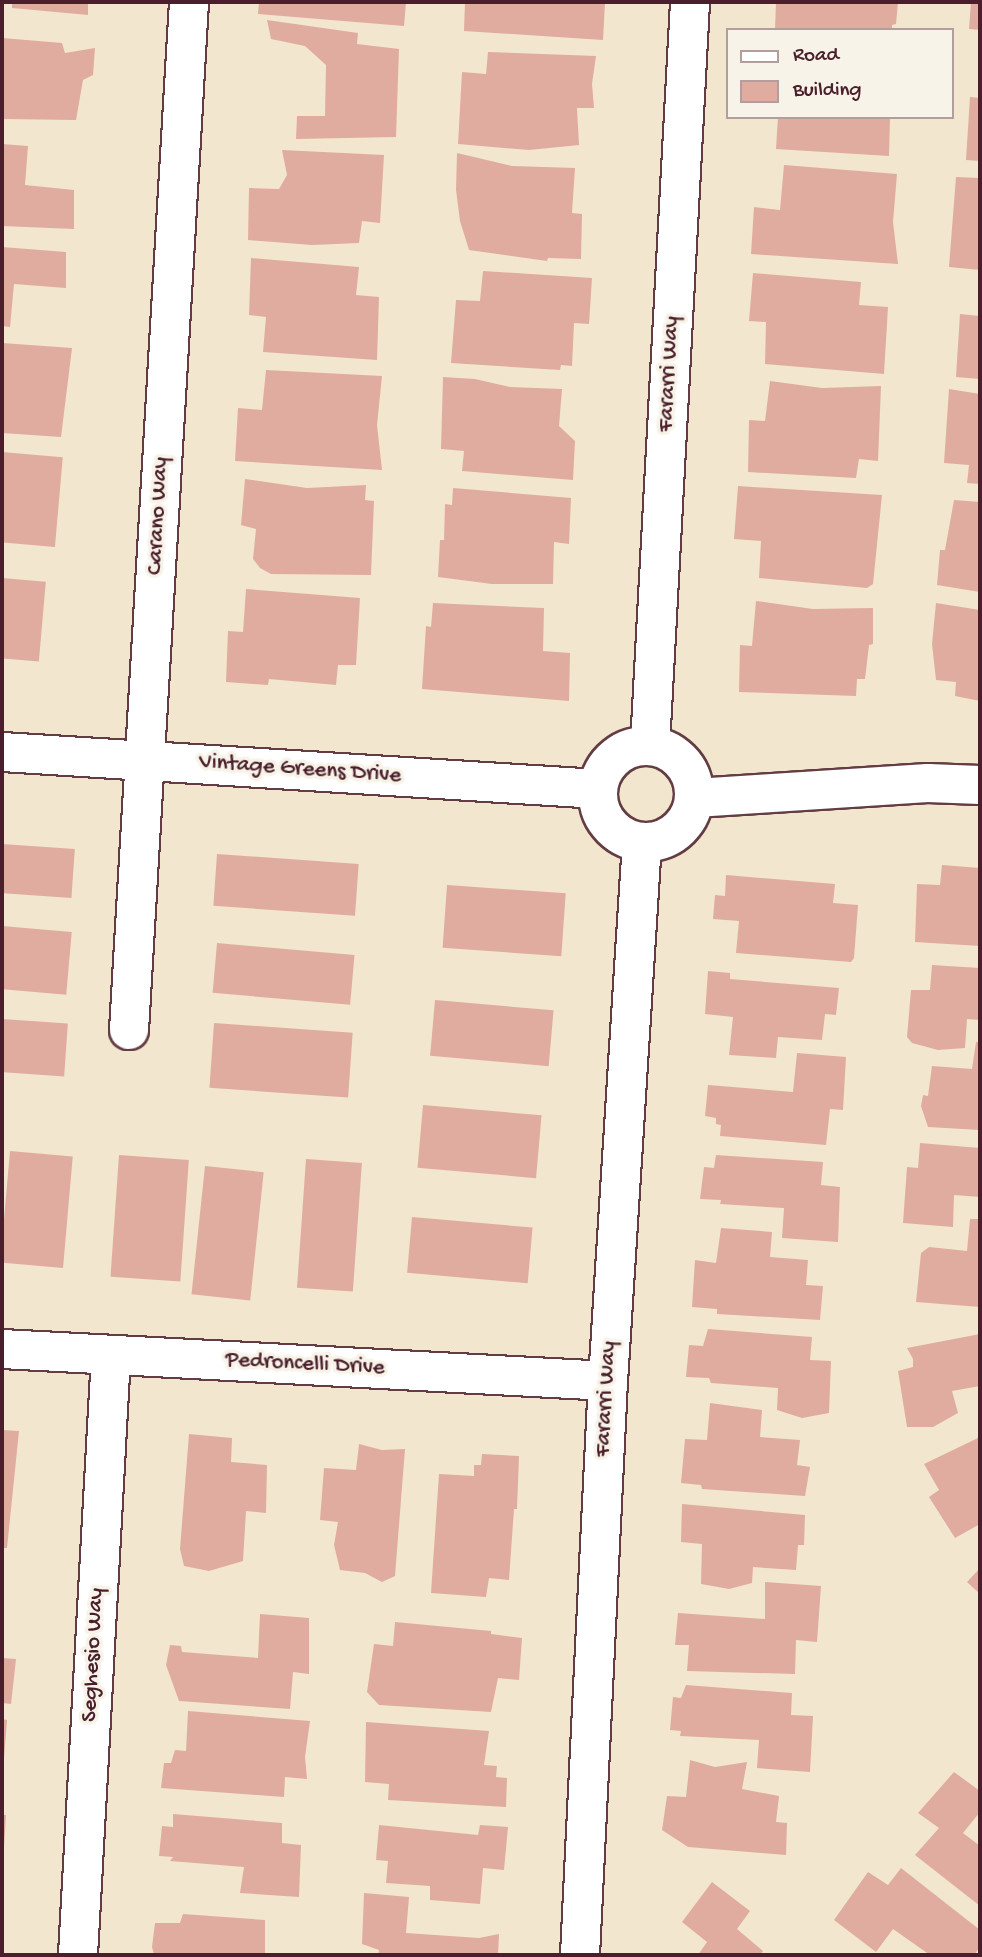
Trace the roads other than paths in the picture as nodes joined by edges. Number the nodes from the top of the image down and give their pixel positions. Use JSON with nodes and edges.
{"nodes":[{"id":1,"x":189,"y":2,"type":"edge"},
{"id":2,"x":690,"y":2,"type":"edge"},
{"id":3,"x":650,"y":746,"type":"junction"},
{"id":4,"x":2,"y":752,"type":"edge"},
{"id":5,"x":145,"y":760,"type":"junction"},
{"id":6,"x":980,"y":785,"type":"edge"},
{"id":7,"x":598,"y":789,"type":"junction"},
{"id":8,"x":695,"y":798,"type":"junction"},
{"id":9,"x":642,"y":842,"type":"junction"},
{"id":10,"x":129,"y":1030,"type":"dead end"},
{"id":11,"x":2,"y":1349,"type":"edge"},
{"id":12,"x":111,"y":1355,"type":"junction"},
{"id":13,"x":608,"y":1381,"type":"junction"},
{"id":14,"x":78,"y":1955,"type":"edge"},
{"id":15,"x":580,"y":1955,"type":"edge"}],
"edges":[{"from":1,"to":5,"type":"street","name":"Carano Way"},
{"from":2,"to":3,"type":"street","name":"Fararri Way"},
{"from":3,"to":7,"type":"street"},
{"from":3,"to":8,"type":"street"},
{"from":4,"to":5,"type":"street","name":"Vintage Greens Drive"},
{"from":5,"to":7,"type":"street","name":"Vintage Greens Drive"},
{"from":5,"to":10,"type":"street","name":"Carano Way"},
{"from":6,"to":8,"type":"street"},
{"from":7,"to":9,"type":"street"},
{"from":8,"to":9,"type":"street"},
{"from":9,"to":13,"type":"street","name":"Fararri Way"},
{"from":11,"to":12,"type":"street","name":"Pedroncelli Drive"},
{"from":12,"to":13,"type":"street","name":"Pedroncelli Drive"},
{"from":12,"to":14,"type":"street","name":"Seghesio Way"},
{"from":13,"to":15,"type":"street","name":"Fararri Way"}]}
